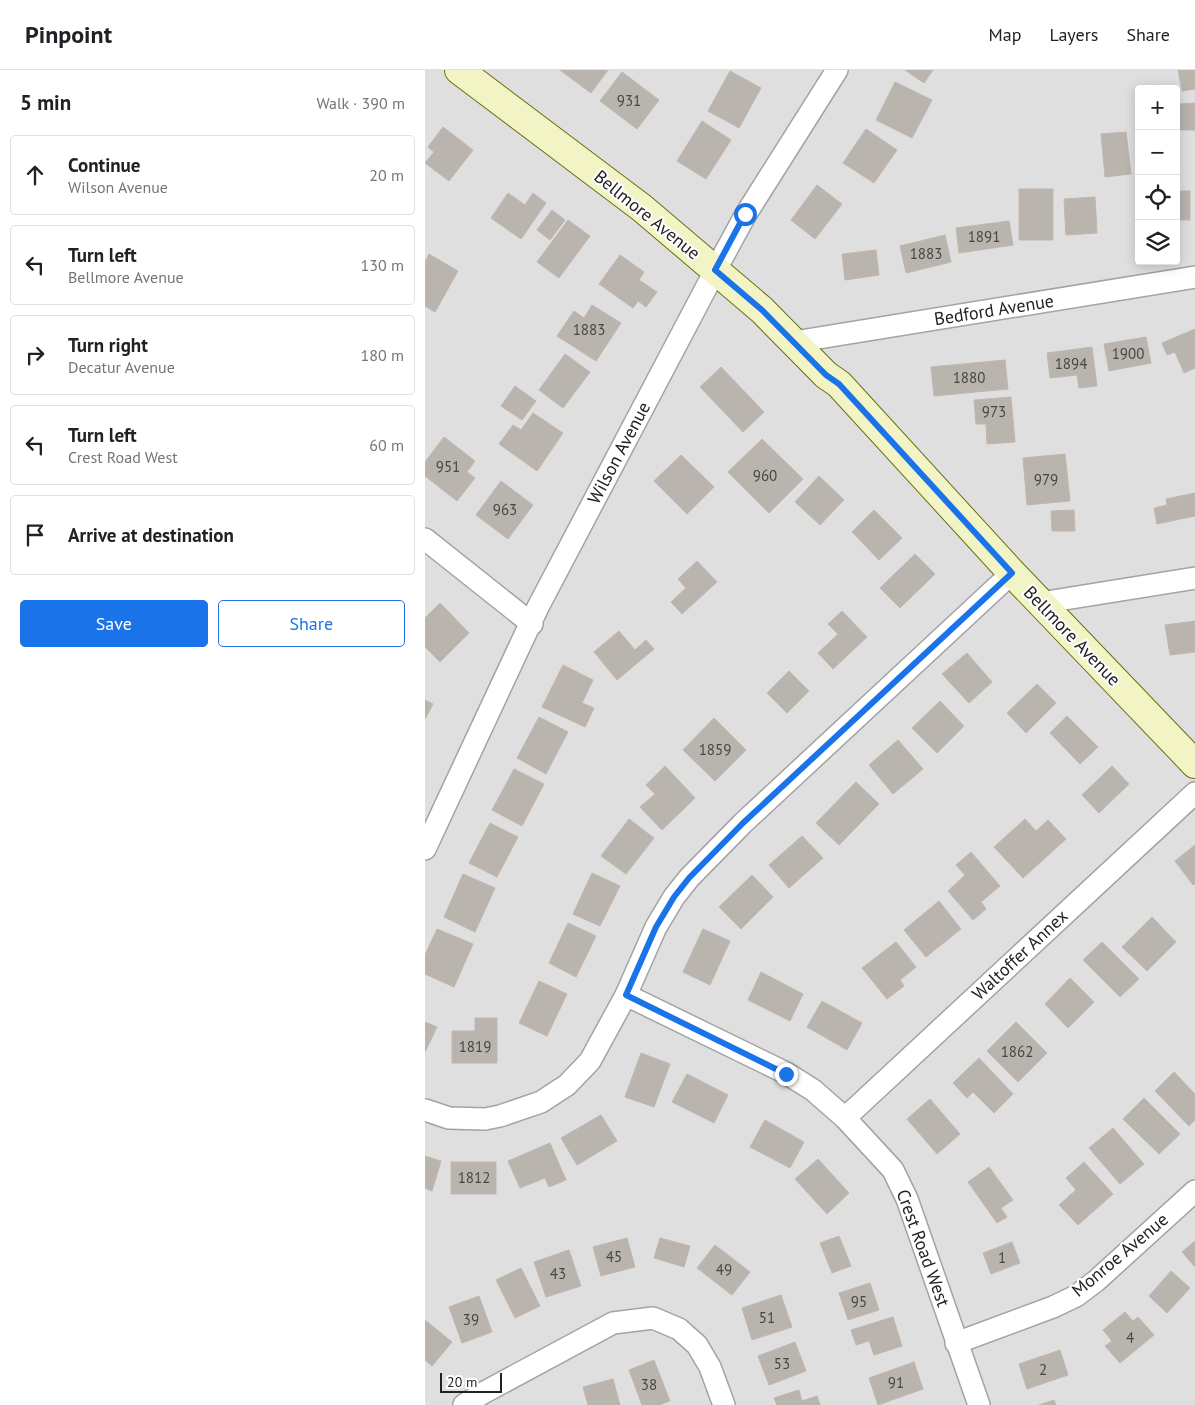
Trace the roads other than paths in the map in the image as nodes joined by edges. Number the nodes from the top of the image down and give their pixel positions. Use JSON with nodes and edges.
{"nodes":[{"id":1,"x":459,"y":70,"type":"edge"},
{"id":2,"x":837,"y":70,"type":"edge"},
{"id":3,"x":715,"y":270,"type":"junction"},
{"id":4,"x":1195,"y":277,"type":"edge"},
{"id":5,"x":794,"y":342,"type":"junction"},
{"id":6,"x":425,"y":539,"type":"edge"},
{"id":7,"x":1012,"y":573,"type":"junction"},
{"id":8,"x":1195,"y":578,"type":"edge"},
{"id":9,"x":1040,"y":603,"type":"junction"},
{"id":10,"x":532,"y":624,"type":"junction"},
{"id":11,"x":1195,"y":764,"type":"edge"},
{"id":12,"x":1195,"y":793,"type":"edge"},
{"id":13,"x":425,"y":849,"type":"edge"},
{"id":14,"x":626,"y":995,"type":"junction"},
{"id":15,"x":425,"y":1110,"type":"edge"},
{"id":16,"x":845,"y":1118,"type":"junction"},
{"id":17,"x":1195,"y":1191,"type":"edge"},
{"id":18,"x":956,"y":1343,"type":"junction"},
{"id":19,"x":464,"y":1405,"type":"edge"},
{"id":20,"x":724,"y":1405,"type":"edge"},
{"id":21,"x":979,"y":1405,"type":"edge"}],
"edges":[{"from":1,"to":3,"type":"main road","name":"Bellmore Avenue"},
{"from":2,"to":3,"type":"street","name":"Wilson Avenue"},
{"from":3,"to":5,"type":"main road","name":"Bellmore Avenue"},
{"from":3,"to":10,"type":"street","name":"Wilson Avenue"},
{"from":4,"to":5,"type":"street","name":"Bedford Avenue"},
{"from":5,"to":7,"type":"main road","name":"Bellmore Avenue"},
{"from":6,"to":10,"type":"street"},
{"from":7,"to":9,"type":"main road","name":"Bellmore Avenue"},
{"from":7,"to":14,"type":"street"},
{"from":8,"to":9,"type":"street"},
{"from":9,"to":11,"type":"main road","name":"Bellmore Avenue"},
{"from":10,"to":13,"type":"street","name":"Wilson Avenue"},
{"from":12,"to":16,"type":"street","name":"Waltoffer Annex"},
{"from":14,"to":15,"type":"street"},
{"from":14,"to":16,"type":"street","name":"Crest Road West"},
{"from":16,"to":18,"type":"street","name":"Crest Road West"},
{"from":17,"to":18,"type":"street","name":"Monroe Avenue"},
{"from":18,"to":21,"type":"street","name":"Crest Road West"},
{"from":19,"to":20,"type":"street"}]}
